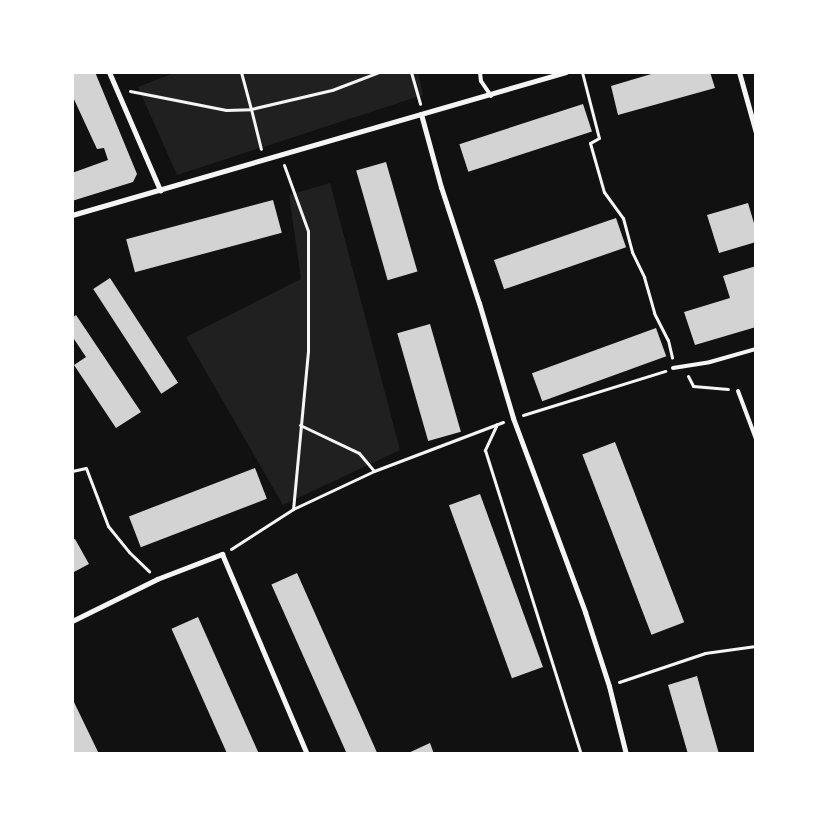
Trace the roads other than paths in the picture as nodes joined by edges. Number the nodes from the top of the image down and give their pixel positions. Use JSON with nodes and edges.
{"nodes":[{"id":1,"x":109,"y":72,"type":"edge"},
{"id":2,"x":480,"y":72,"type":"edge"},
{"id":3,"x":566,"y":72,"type":"edge"},
{"id":4,"x":738,"y":72,"type":"edge"},
{"id":5,"x":491,"y":96,"type":"junction"},
{"id":6,"x":421,"y":114,"type":"junction"},
{"id":7,"x":756,"y":133,"type":"edge"},
{"id":8,"x":160,"y":190,"type":"junction"},
{"id":9,"x":72,"y":215,"type":"edge"},
{"id":10,"x":756,"y":349,"type":"edge"},
{"id":11,"x":673,"y":368,"type":"road end"},
{"id":12,"x":738,"y":391,"type":"dead end"},
{"id":13,"x":756,"y":439,"type":"edge"},
{"id":14,"x":72,"y":621,"type":"edge"},
{"id":15,"x":308,"y":754,"type":"edge"},
{"id":16,"x":626,"y":754,"type":"edge"}],
"edges":[{"from":1,"to":8,"type":"street"},
{"from":2,"to":5,"type":"lane"},
{"from":3,"to":5,"type":"street"},
{"from":4,"to":7,"type":"street"},
{"from":5,"to":6,"type":"street"},
{"from":6,"to":8,"type":"street"},
{"from":6,"to":16,"type":"street"},
{"from":8,"to":9,"type":"street"},
{"from":10,"to":11,"type":"lane"},
{"from":12,"to":13,"type":"lane"},
{"from":14,"to":15,"type":"street"}]}
